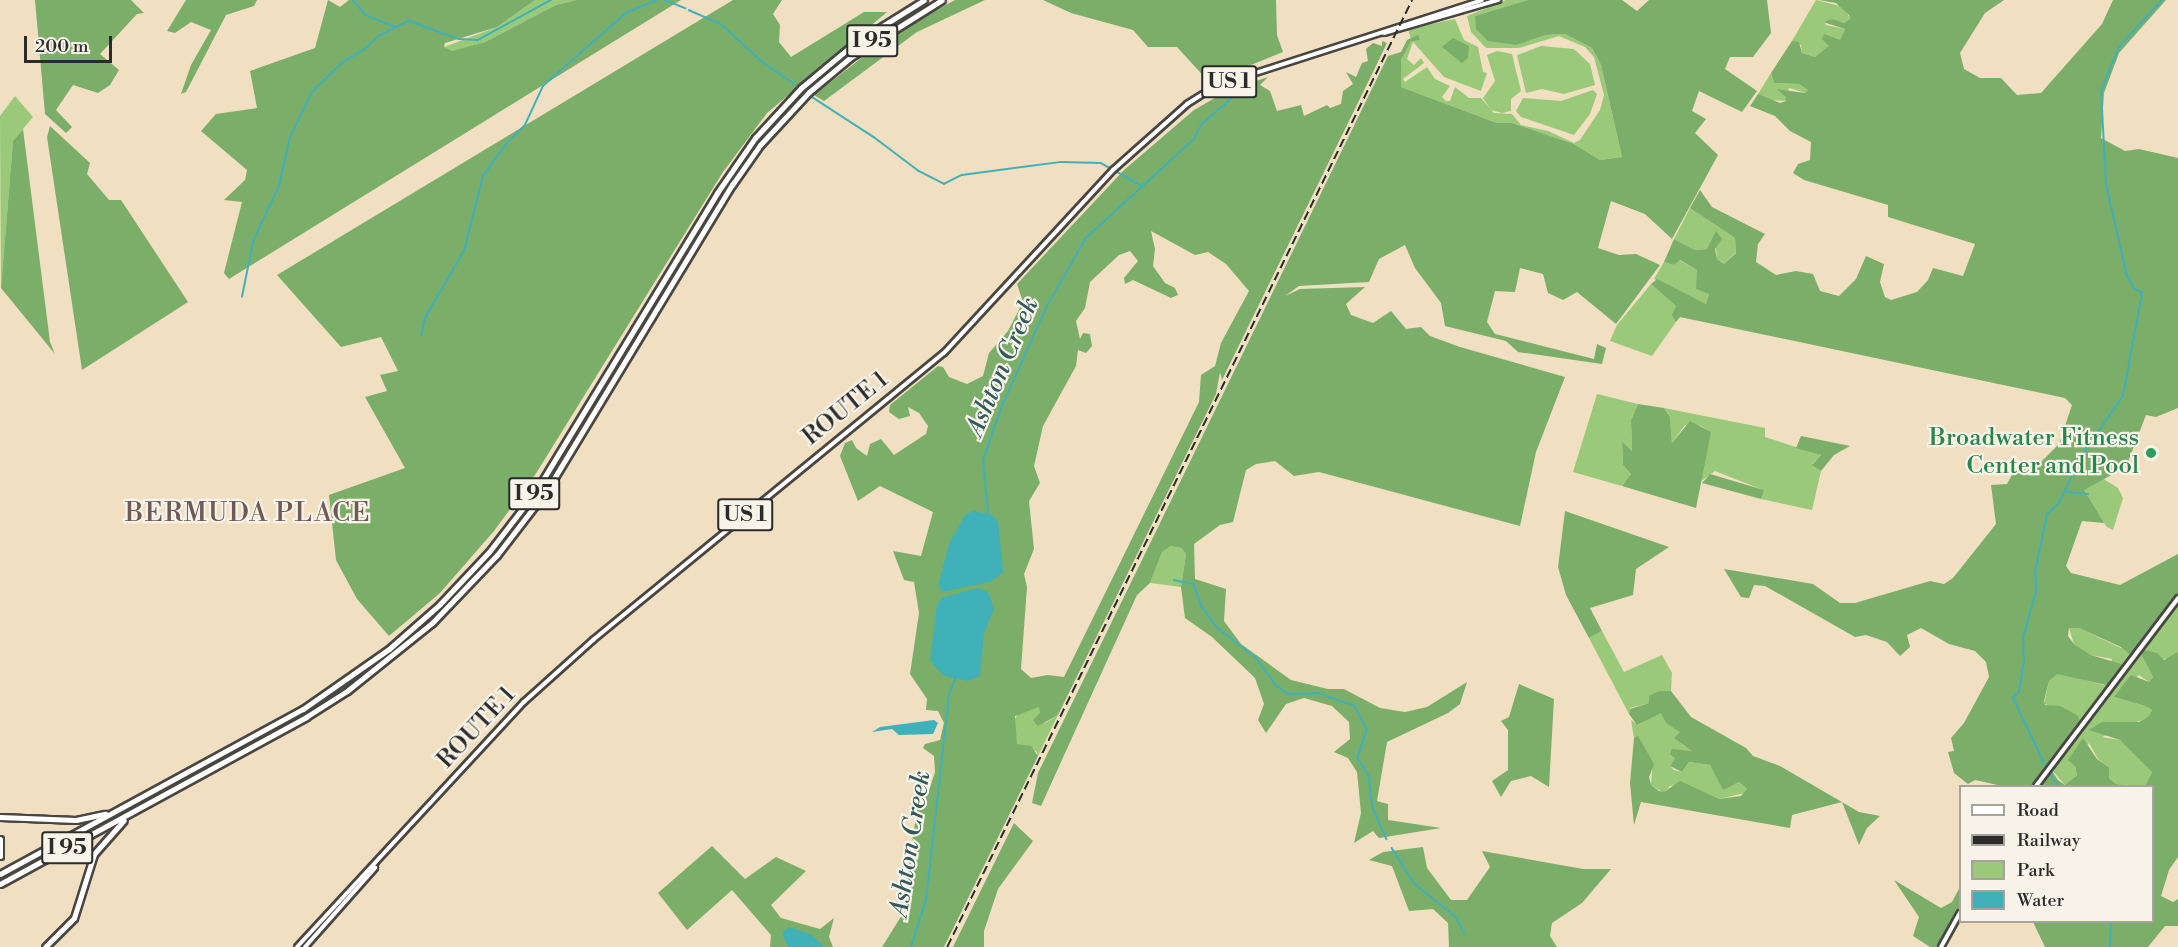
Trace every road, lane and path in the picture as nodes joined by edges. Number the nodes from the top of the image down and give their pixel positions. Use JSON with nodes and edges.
{"nodes":[{"id":1,"x":924,"y":0,"type":"edge"},
{"id":2,"x":942,"y":0,"type":"edge"},
{"id":3,"x":1482,"y":0,"type":"edge"},
{"id":4,"x":1498,"y":0,"type":"edge"},
{"id":5,"x":1369,"y":37,"type":"junction"},
{"id":6,"x":2178,"y":598,"type":"edge"},
{"id":7,"x":2037,"y":785,"type":"edge"},
{"id":8,"x":121,"y":808,"type":"junction"},
{"id":9,"x":134,"y":811,"type":"junction"},
{"id":10,"x":0,"y":818,"type":"edge"},
{"id":11,"x":0,"y":839,"type":"edge"},
{"id":12,"x":0,"y":856,"type":"edge"},
{"id":13,"x":377,"y":864,"type":"junction"},
{"id":14,"x":0,"y":874,"type":"edge"},
{"id":15,"x":0,"y":884,"type":"edge"},
{"id":16,"x":1959,"y":915,"type":"edge"},
{"id":17,"x":45,"y":947,"type":"edge"},
{"id":18,"x":297,"y":947,"type":"edge"},
{"id":19,"x":305,"y":947,"type":"edge"},
{"id":20,"x":1941,"y":947,"type":"edge"}],
"edges":[{"from":1,"to":8,"type":"highway","number":"I 95"},
{"from":2,"to":9,"type":"highway","number":"I 95"},
{"from":3,"to":5,"type":"main road","name":"ROUTE 1","number":"US 1"},
{"from":4,"to":5,"type":"main road","name":"ROUTE 1","number":"US 1"},
{"from":5,"to":13,"type":"main road","name":"ROUTE 1","number":"US 1"},
{"from":6,"to":7,"type":"main road"},
{"from":8,"to":10,"type":"highway"},
{"from":8,"to":14,"type":"highway","number":"I 95"},
{"from":9,"to":15,"type":"highway","number":"I 95"},
{"from":9,"to":17,"type":"highway"},
{"from":11,"to":12,"type":"highway"},
{"from":13,"to":18,"type":"main road","name":"ROUTE 1","number":"US 1"},
{"from":13,"to":19,"type":"main road","name":"ROUTE 1","number":"US 1"},
{"from":16,"to":20,"type":"main road"}]}
